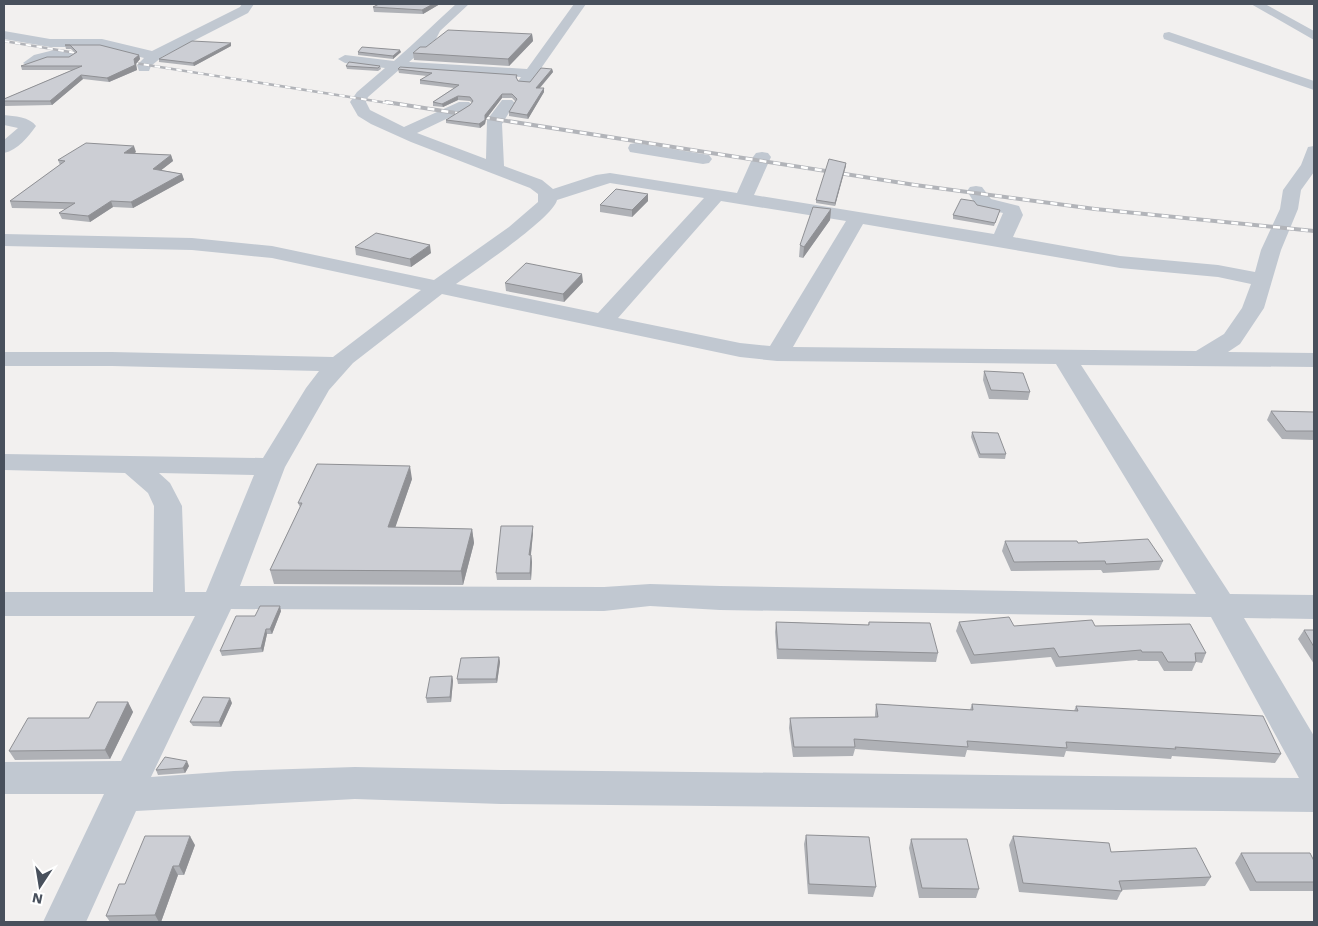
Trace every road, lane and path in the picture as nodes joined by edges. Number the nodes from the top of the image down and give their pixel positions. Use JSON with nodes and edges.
{"nodes":[{"id":1,"x":248,"y":4,"type":"edge"},
{"id":2,"x":463,"y":4,"type":"edge"},
{"id":3,"x":580,"y":4,"type":"edge"},
{"id":4,"x":1257,"y":4,"type":"edge"},
{"id":5,"x":4,"y":35,"type":"edge"},
{"id":6,"x":1169,"y":36,"type":"dead end"},
{"id":7,"x":1314,"y":36,"type":"edge"},
{"id":8,"x":154,"y":56,"type":"junction"},
{"id":9,"x":345,"y":59,"type":"dead end"},
{"id":10,"x":30,"y":63,"type":"edge"},
{"id":11,"x":396,"y":65,"type":"junction"},
{"id":12,"x":65,"y":66,"type":"edge"},
{"id":13,"x":137,"y":68,"type":"edge"},
{"id":14,"x":1314,"y":86,"type":"edge"},
{"id":15,"x":507,"y":103,"type":"dead end"},
{"id":16,"x":464,"y":105,"type":"edge"},
{"id":17,"x":4,"y":120,"type":"edge"},
{"id":18,"x":404,"y":133,"type":"junction"},
{"id":19,"x":4,"y":148,"type":"edge"},
{"id":20,"x":762,"y":158,"type":"dead end"},
{"id":21,"x":703,"y":159,"type":"dead end"},
{"id":22,"x":1313,"y":161,"type":"edge"},
{"id":23,"x":495,"y":168,"type":"junction"},
{"id":24,"x":610,"y":178,"type":"junction"},
{"id":25,"x":976,"y":191,"type":"dead end"},
{"id":26,"x":717,"y":195,"type":"junction"},
{"id":27,"x":549,"y":197,"type":"junction"},
{"id":28,"x":742,"y":199,"type":"junction"},
{"id":29,"x":858,"y":217,"type":"junction"},
{"id":30,"x":4,"y":240,"type":"edge"},
{"id":31,"x":1001,"y":241,"type":"junction"},
{"id":32,"x":1263,"y":280,"type":"junction"},
{"id":33,"x":438,"y":287,"type":"junction"},
{"id":34,"x":603,"y":321,"type":"junction"},
{"id":35,"x":777,"y":354,"type":"junction"},
{"id":36,"x":1065,"y":358,"type":"junction"},
{"id":37,"x":4,"y":359,"type":"edge"},
{"id":38,"x":1200,"y":359,"type":"junction"},
{"id":39,"x":1314,"y":360,"type":"edge"},
{"id":40,"x":339,"y":364,"type":"junction"},
{"id":41,"x":4,"y":462,"type":"edge"},
{"id":42,"x":132,"y":464,"type":"junction"},
{"id":43,"x":271,"y":467,"type":"junction"},
{"id":44,"x":219,"y":600,"type":"junction"},
{"id":45,"x":169,"y":603,"type":"junction"},
{"id":46,"x":4,"y":604,"type":"edge"},
{"id":47,"x":1220,"y":605,"type":"junction"},
{"id":48,"x":1314,"y":607,"type":"edge"},
{"id":49,"x":1314,"y":769,"type":"edge"},
{"id":50,"x":4,"y":778,"type":"edge"},
{"id":51,"x":128,"y":786,"type":"junction"},
{"id":52,"x":1314,"y":795,"type":"edge"},
{"id":53,"x":64,"y":922,"type":"edge"}],
"edges":[{"from":1,"to":8,"type":"street"},
{"from":2,"to":11,"type":"street"},
{"from":3,"to":11,"type":"street"},
{"from":4,"to":7,"type":"street"},
{"from":5,"to":8,"type":"street"},
{"from":6,"to":14,"type":"street"},
{"from":8,"to":13,"type":"street"},
{"from":9,"to":11,"type":"street"},
{"from":10,"to":12,"type":"street"},
{"from":11,"to":18,"type":"street"},
{"from":15,"to":23,"type":"street"},
{"from":16,"to":18,"type":"street"},
{"from":17,"to":19,"type":"street"},
{"from":18,"to":23,"type":"street"},
{"from":20,"to":28,"type":"street"},
{"from":21,"to":24,"type":"street"},
{"from":22,"to":32,"type":"street"},
{"from":23,"to":27,"type":"street"},
{"from":24,"to":26,"type":"street"},
{"from":24,"to":27,"type":"street"},
{"from":25,"to":31,"type":"street"},
{"from":26,"to":28,"type":"street"},
{"from":26,"to":34,"type":"street"},
{"from":27,"to":33,"type":"street"},
{"from":28,"to":29,"type":"street"},
{"from":29,"to":31,"type":"street"},
{"from":29,"to":35,"type":"street"},
{"from":30,"to":33,"type":"street"},
{"from":31,"to":32,"type":"street"},
{"from":32,"to":38,"type":"street"},
{"from":33,"to":34,"type":"street"},
{"from":33,"to":40,"type":"street"},
{"from":34,"to":35,"type":"street"},
{"from":35,"to":36,"type":"street"},
{"from":36,"to":38,"type":"street"},
{"from":36,"to":47,"type":"street"},
{"from":37,"to":40,"type":"street"},
{"from":38,"to":39,"type":"street"},
{"from":40,"to":43,"type":"street"},
{"from":41,"to":42,"type":"street"},
{"from":42,"to":43,"type":"street"},
{"from":42,"to":45,"type":"street"},
{"from":43,"to":44,"type":"street"},
{"from":44,"to":45,"type":"street"},
{"from":44,"to":47,"type":"street"},
{"from":44,"to":51,"type":"street"},
{"from":45,"to":46,"type":"street"},
{"from":47,"to":48,"type":"street"},
{"from":47,"to":49,"type":"street"},
{"from":50,"to":51,"type":"street"},
{"from":51,"to":52,"type":"street"},
{"from":51,"to":53,"type":"street"}]}
